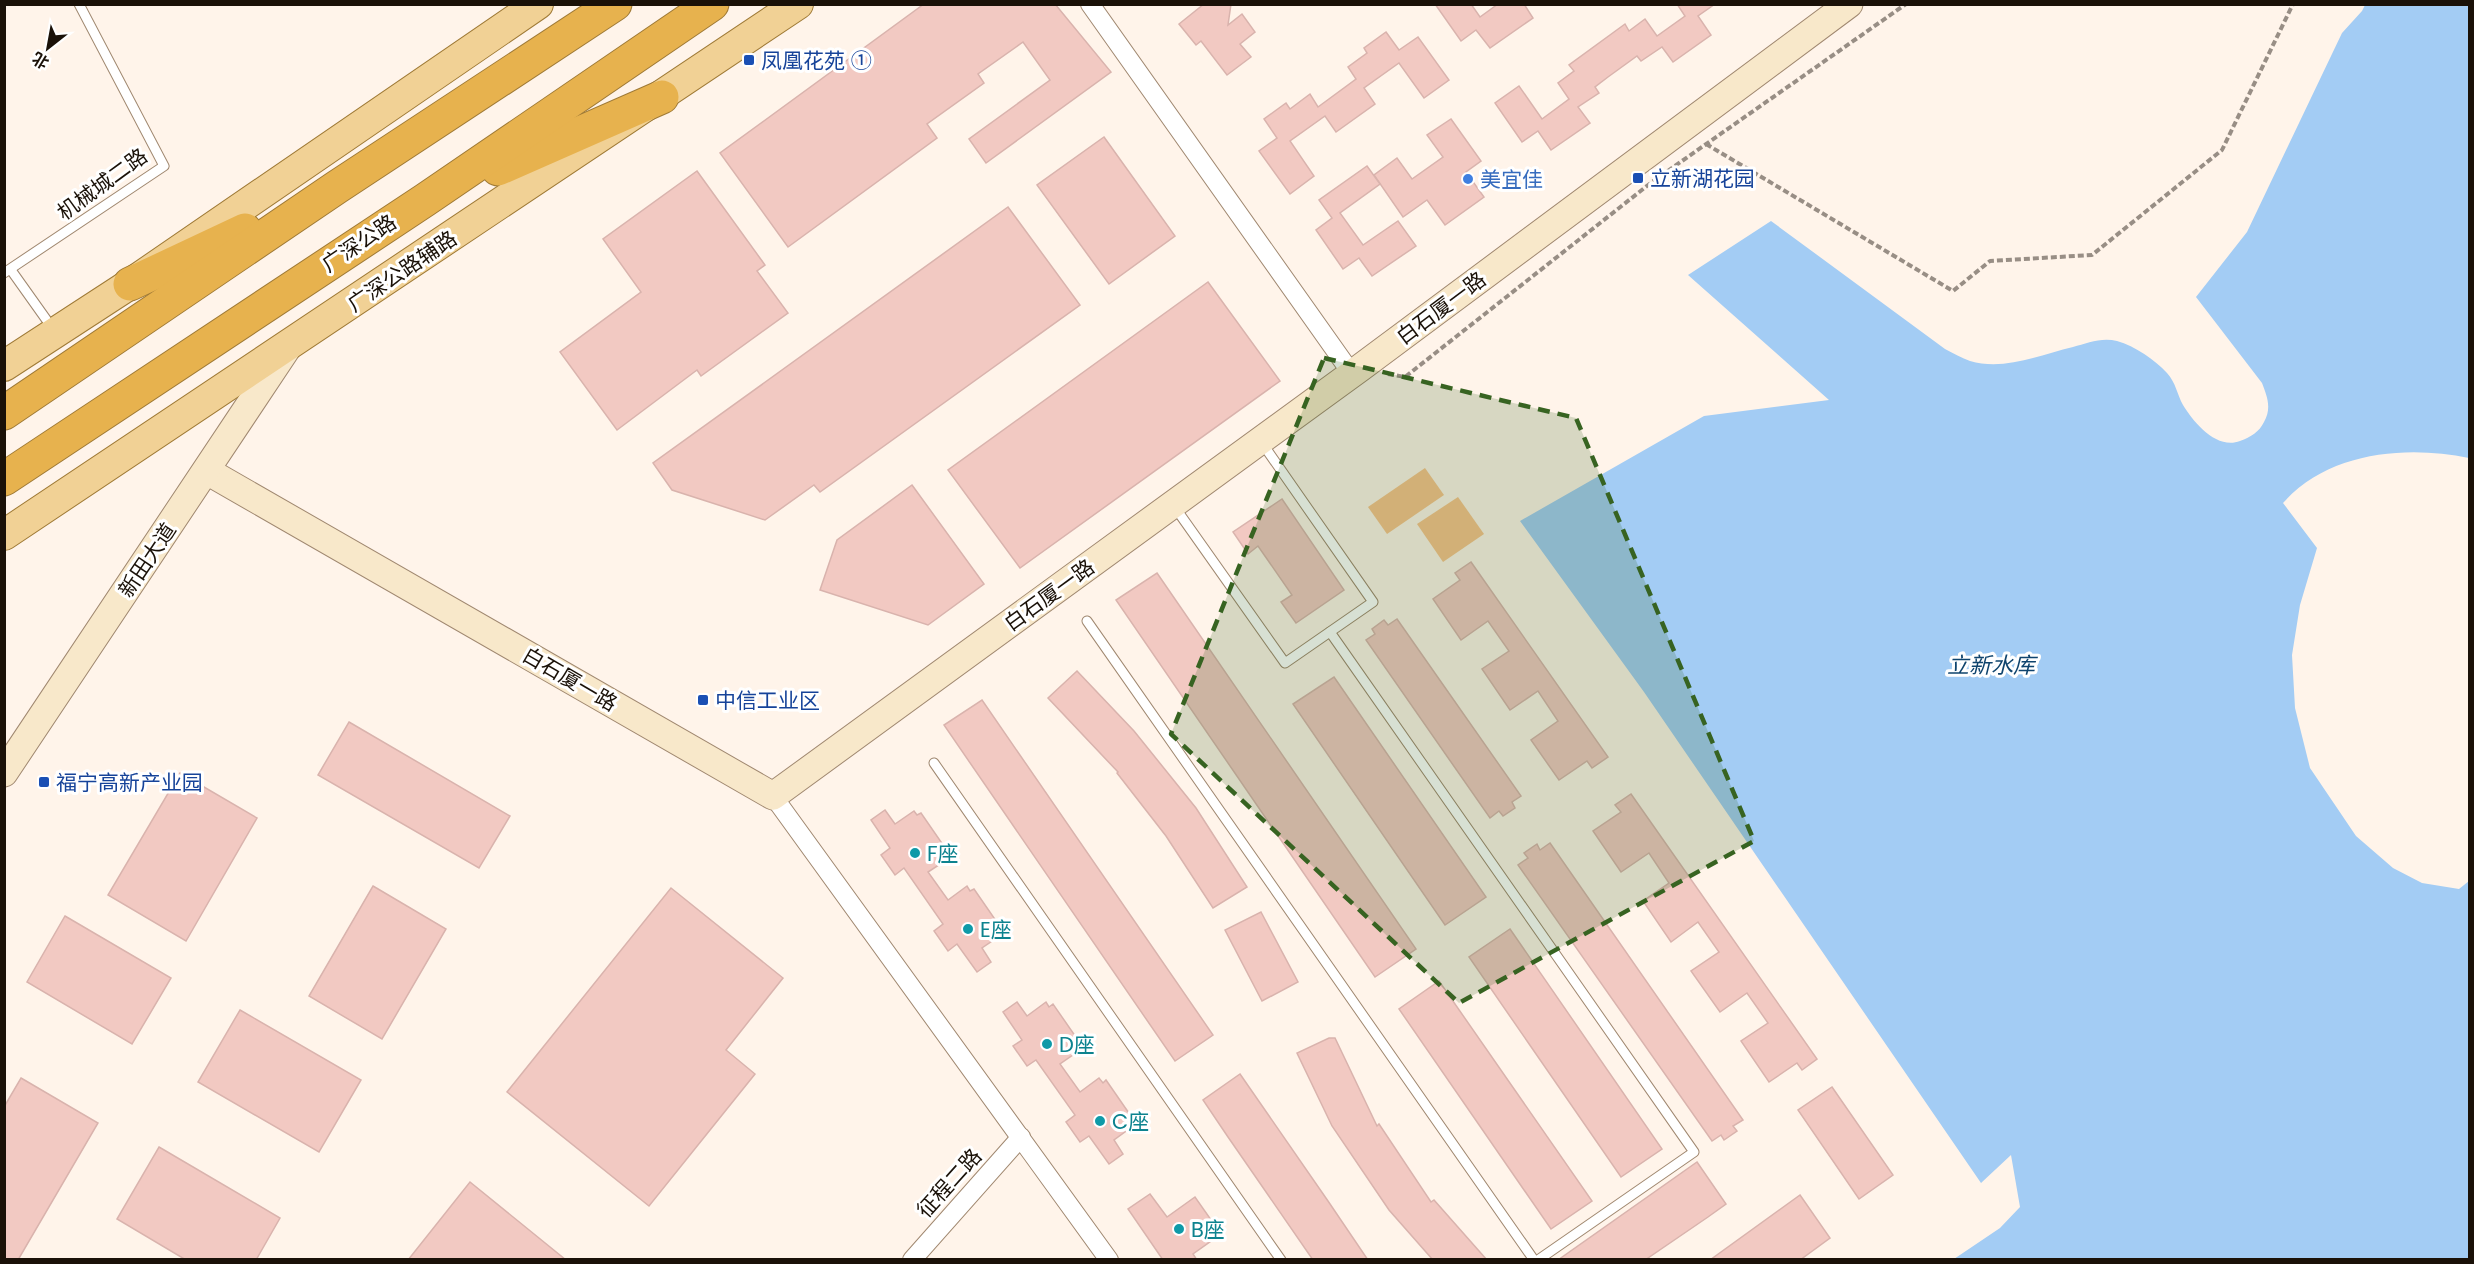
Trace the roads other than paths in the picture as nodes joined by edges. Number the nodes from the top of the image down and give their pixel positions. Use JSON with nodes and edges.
{"nodes":[{"id":1,"x":79,"y":4,"type":"edge"},
{"id":2,"x":538,"y":4,"type":"edge"},
{"id":3,"x":615,"y":4,"type":"edge"},
{"id":4,"x":712,"y":4,"type":"edge"},
{"id":5,"x":798,"y":4,"type":"edge"},
{"id":6,"x":1090,"y":4,"type":"edge"},
{"id":7,"x":1849,"y":4,"type":"edge"},
{"id":8,"x":662,"y":97,"type":"junction"},
{"id":9,"x":337,"y":187,"type":"junction"},
{"id":10,"x":424,"y":200,"type":"junction"},
{"id":11,"x":8,"y":272,"type":"edge"},
{"id":12,"x":129,"y":284,"type":"junction"},
{"id":13,"x":55,"y":333,"type":"junction"},
{"id":14,"x":288,"y":347,"type":"junction"},
{"id":15,"x":4,"y":366,"type":"edge"},
{"id":16,"x":1356,"y":371,"type":"junction"},
{"id":17,"x":4,"y":413,"type":"edge"},
{"id":18,"x":1260,"y":441,"type":"junction"},
{"id":19,"x":207,"y":471,"type":"junction"},
{"id":20,"x":4,"y":479,"type":"edge"},
{"id":21,"x":1174,"y":505,"type":"junction"},
{"id":22,"x":4,"y":535,"type":"edge"},
{"id":23,"x":1087,"y":621,"type":"dead end"},
{"id":24,"x":1330,"y":632,"type":"junction"},
{"id":25,"x":934,"y":763,"type":"dead end"},
{"id":26,"x":4,"y":773,"type":"edge"},
{"id":27,"x":773,"y":796,"type":"junction"},
{"id":28,"x":1021,"y":1137,"type":"junction"},
{"id":29,"x":912,"y":1260,"type":"edge"},
{"id":30,"x":1109,"y":1260,"type":"edge"},
{"id":31,"x":1281,"y":1260,"type":"edge"},
{"id":32,"x":1536,"y":1260,"type":"edge"}],
"edges":[{"from":1,"to":11,"type":"lane","name":"机械城二路"},
{"from":2,"to":12,"type":"main road"},
{"from":3,"to":9,"type":"highway"},
{"from":4,"to":10,"type":"highway","name":"广深公路"},
{"from":5,"to":8,"type":"main road","name":"广深公路辅路"},
{"from":6,"to":16,"type":"street"},
{"from":7,"to":16,"type":"street","name":"白石厦一路"},
{"from":8,"to":10,"type":"highway"},
{"from":8,"to":14,"type":"main road","name":"广深公路辅路"},
{"from":9,"to":12,"type":"highway"},
{"from":9,"to":17,"type":"highway"},
{"from":10,"to":20,"type":"highway","name":"广深公路"},
{"from":11,"to":13,"type":"lane"},
{"from":12,"to":13,"type":"main road"},
{"from":13,"to":15,"type":"main road"},
{"from":14,"to":19,"type":"street","name":"新田大道"},
{"from":14,"to":22,"type":"main road","name":"广深公路辅路"},
{"from":16,"to":18,"type":"street","name":"白石厦一路"},
{"from":18,"to":21,"type":"street","name":"白石厦一路"},
{"from":18,"to":24,"type":"lane"},
{"from":19,"to":26,"type":"street","name":"新田大道"},
{"from":19,"to":27,"type":"street","name":"白石厦一路"},
{"from":21,"to":24,"type":"lane"},
{"from":21,"to":27,"type":"street","name":"白石厦一路"},
{"from":23,"to":32,"type":"lane"},
{"from":24,"to":32,"type":"lane"},
{"from":25,"to":31,"type":"lane"},
{"from":27,"to":28,"type":"street"},
{"from":28,"to":29,"type":"street","name":"征程二路"},
{"from":28,"to":30,"type":"street"}]}
